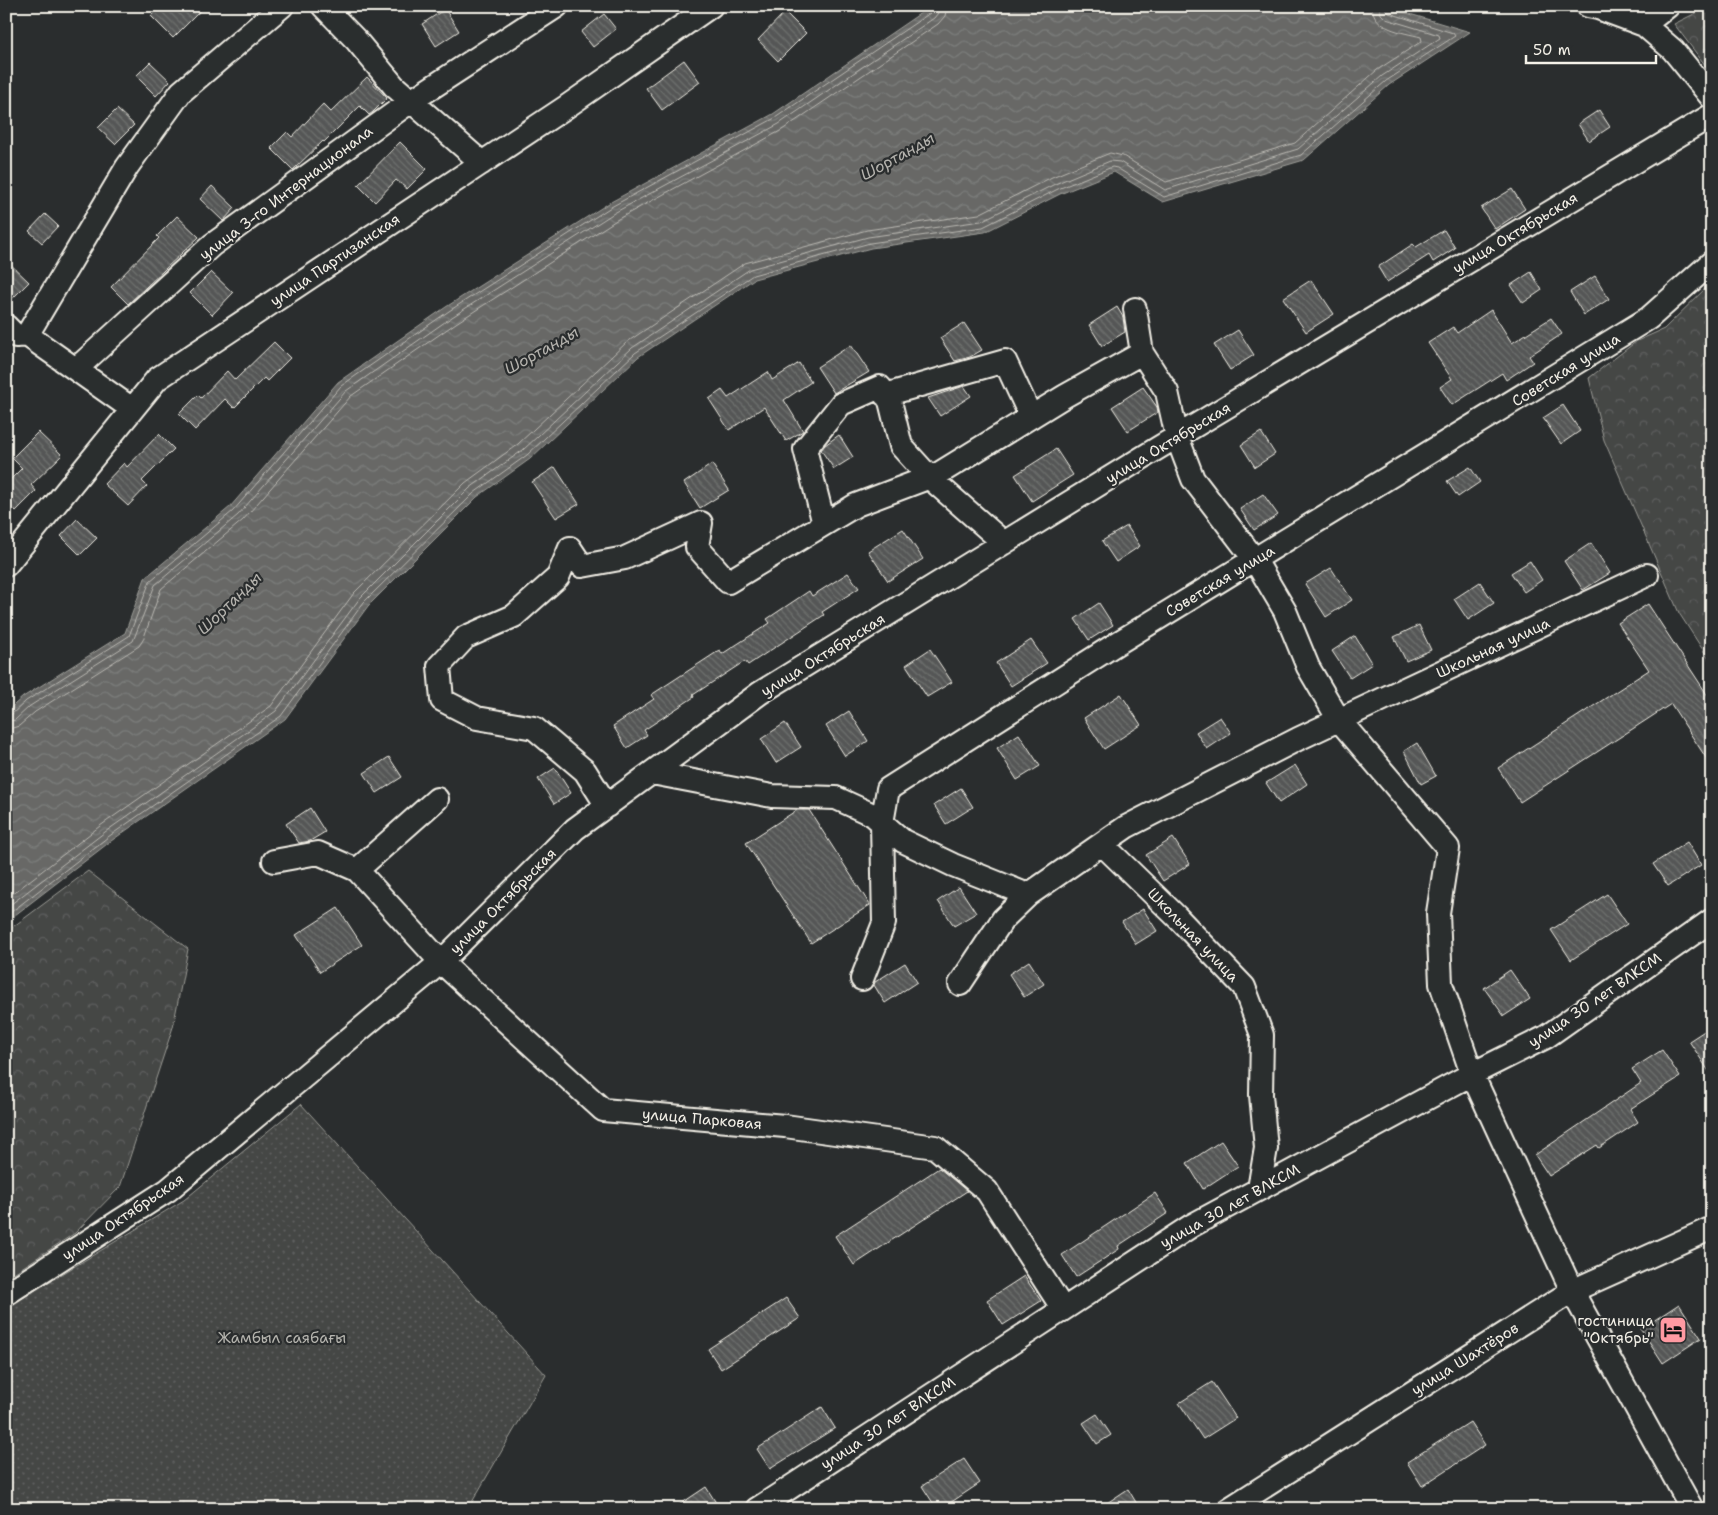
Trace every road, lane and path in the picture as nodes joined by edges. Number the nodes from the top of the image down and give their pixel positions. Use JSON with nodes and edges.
{"nodes":[{"id":1,"x":282,"y":6,"type":"edge"},
{"id":2,"x":323,"y":6,"type":"edge"},
{"id":3,"x":557,"y":6,"type":"edge"},
{"id":4,"x":711,"y":6,"type":"edge"},
{"id":5,"x":1588,"y":6,"type":"edge"},
{"id":6,"x":1668,"y":6,"type":"edge"},
{"id":7,"x":1644,"y":25,"type":"junction"},
{"id":8,"x":1712,"y":98,"type":"edge"},
{"id":9,"x":411,"y":101,"type":"junction"},
{"id":10,"x":1712,"y":115,"type":"edge"},
{"id":11,"x":482,"y":163,"type":"junction"},
{"id":12,"x":1712,"y":262,"type":"edge"},
{"id":13,"x":1135,"y":309,"type":"dead end"},
{"id":14,"x":6,"y":326,"type":"edge"},
{"id":15,"x":28,"y":335,"type":"junction"},
{"id":16,"x":1142,"y":353,"type":"junction"},
{"id":17,"x":76,"y":369,"type":"junction"},
{"id":18,"x":885,"y":395,"type":"junction"},
{"id":19,"x":132,"y":409,"type":"junction"},
{"id":20,"x":1031,"y":417,"type":"junction"},
{"id":21,"x":1177,"y":437,"type":"junction"},
{"id":22,"x":930,"y":478,"type":"junction"},
{"id":23,"x":824,"y":524,"type":"junction"},
{"id":24,"x":1004,"y":543,"type":"junction"},
{"id":25,"x":1255,"y":560,"type":"junction"},
{"id":26,"x":6,"y":565,"type":"edge"},
{"id":27,"x":1647,"y":575,"type":"dead end"},
{"id":28,"x":1339,"y":720,"type":"junction"},
{"id":29,"x":652,"y":773,"type":"junction"},
{"id":30,"x":437,"y":799,"type":"dead end"},
{"id":31,"x":607,"y":806,"type":"junction"},
{"id":32,"x":882,"y":823,"type":"junction"},
{"id":33,"x":1102,"y":844,"type":"junction"},
{"id":34,"x":274,"y":861,"type":"dead end"},
{"id":35,"x":357,"y":870,"type":"junction"},
{"id":36,"x":1028,"y":895,"type":"junction"},
{"id":37,"x":1712,"y":920,"type":"edge"},
{"id":38,"x":441,"y":962,"type":"junction"},
{"id":39,"x":862,"y":979,"type":"dead end"},
{"id":40,"x":960,"y":984,"type":"dead end"},
{"id":41,"x":1472,"y":1074,"type":"junction"},
{"id":42,"x":1259,"y":1189,"type":"junction"},
{"id":43,"x":1712,"y":1228,"type":"edge"},
{"id":44,"x":1572,"y":1291,"type":"junction"},
{"id":45,"x":6,"y":1294,"type":"edge"},
{"id":46,"x":1063,"y":1309,"type":"junction"},
{"id":47,"x":1712,"y":1504,"type":"edge"},
{"id":48,"x":757,"y":1509,"type":"edge"},
{"id":49,"x":1229,"y":1509,"type":"edge"},
{"id":50,"x":1692,"y":1509,"type":"edge"},
{"id":51,"x":1702,"y":1509,"type":"edge"}],
"edges":[{"from":1,"to":15,"type":"street"},
{"from":2,"to":9,"type":"street"},
{"from":3,"to":9,"type":"street","name":"улица 3-го Интернационала"},
{"from":4,"to":11,"type":"street","name":"улица Партизанская"},
{"from":5,"to":7,"type":"street"},
{"from":6,"to":7,"type":"street"},
{"from":7,"to":8,"type":"street"},
{"from":9,"to":11,"type":"street"},
{"from":9,"to":17,"type":"street","name":"улица 3-го Интернационала"},
{"from":10,"to":21,"type":"street","name":"улица Октябрьская"},
{"from":11,"to":19,"type":"street","name":"улица Партизанская"},
{"from":12,"to":25,"type":"street","name":"Советская улица"},
{"from":13,"to":16,"type":"street"},
{"from":14,"to":15,"type":"street"},
{"from":15,"to":17,"type":"street"},
{"from":16,"to":20,"type":"street"},
{"from":16,"to":21,"type":"street"},
{"from":17,"to":19,"type":"street"},
{"from":18,"to":20,"type":"street"},
{"from":18,"to":22,"type":"street"},
{"from":18,"to":23,"type":"street"},
{"from":19,"to":26,"type":"street","name":"улица Партизанская"},
{"from":20,"to":22,"type":"street"},
{"from":21,"to":24,"type":"street","name":"улица Октябрьская"},
{"from":21,"to":25,"type":"street"},
{"from":22,"to":23,"type":"street"},
{"from":22,"to":24,"type":"street"},
{"from":23,"to":31,"type":"street"},
{"from":24,"to":29,"type":"street","name":"улица Октябрьская"},
{"from":25,"to":28,"type":"street"},
{"from":25,"to":32,"type":"street","name":"Советская улица"},
{"from":27,"to":28,"type":"street","name":"Школьная улица"},
{"from":28,"to":33,"type":"street","name":"Школьная улица"},
{"from":28,"to":41,"type":"street"},
{"from":29,"to":31,"type":"street","name":"улица Октябрьская"},
{"from":29,"to":32,"type":"street"},
{"from":30,"to":35,"type":"street"},
{"from":31,"to":38,"type":"street","name":"улица Октябрьская"},
{"from":32,"to":36,"type":"street"},
{"from":32,"to":39,"type":"street","name":"Советская улица"},
{"from":33,"to":36,"type":"street","name":"Школьная улица"},
{"from":33,"to":42,"type":"street","name":"Школьная улица"},
{"from":34,"to":35,"type":"street","name":"улица Парковая"},
{"from":35,"to":38,"type":"street","name":"улица Парковая"},
{"from":36,"to":40,"type":"street","name":"Школьная улица"},
{"from":37,"to":41,"type":"street","name":"улица 30 лет ВЛКСМ"},
{"from":38,"to":45,"type":"street","name":"улица Октябрьская"},
{"from":38,"to":46,"type":"street","name":"улица Парковая"},
{"from":41,"to":42,"type":"street","name":"улица 30 лет ВЛКСМ"},
{"from":41,"to":44,"type":"street"},
{"from":42,"to":46,"type":"street","name":"улица 30 лет ВЛКСМ"},
{"from":43,"to":44,"type":"street","name":"улица Шахтёров"},
{"from":44,"to":49,"type":"street","name":"улица Шахтёров"},
{"from":44,"to":50,"type":"street"},
{"from":46,"to":48,"type":"street","name":"улица 30 лет ВЛКСМ"},
{"from":47,"to":51,"type":"street"}]}
